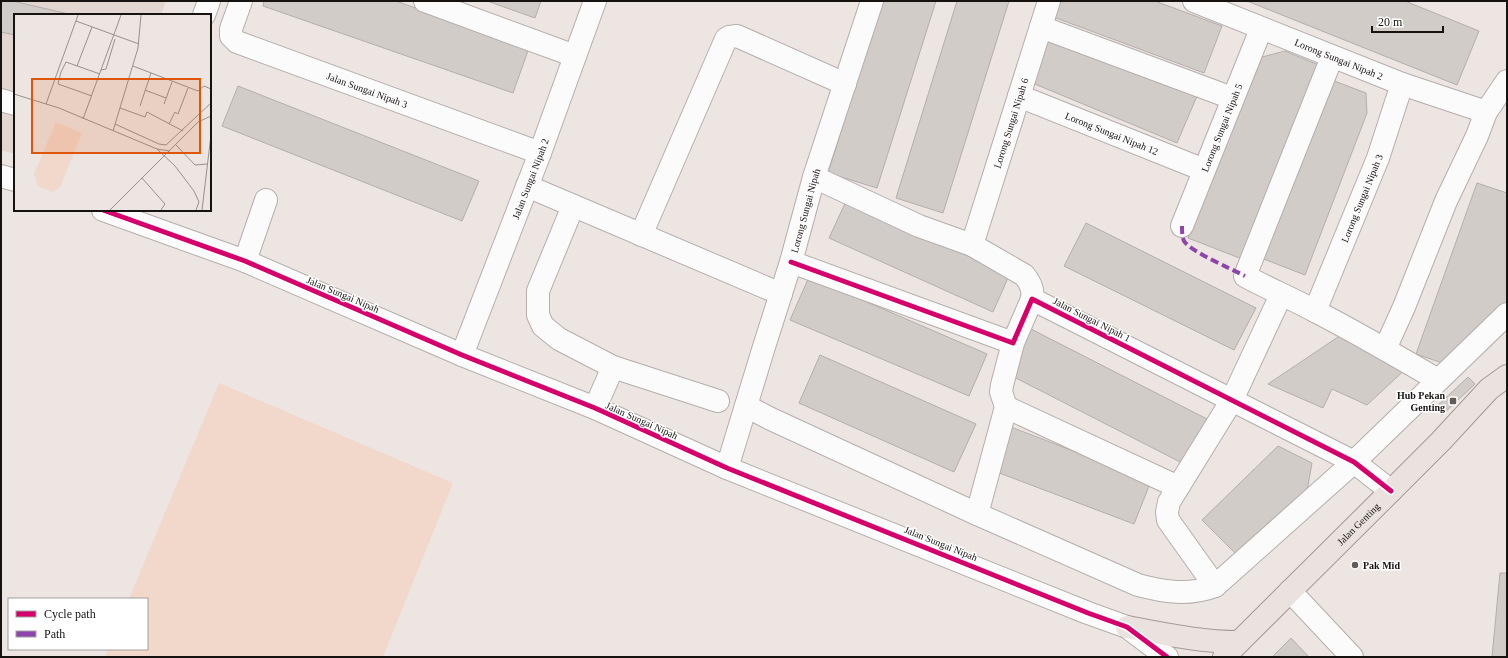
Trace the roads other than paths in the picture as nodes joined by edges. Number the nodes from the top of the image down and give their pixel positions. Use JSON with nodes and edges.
{"nodes":[{"id":1,"x":209,"y":1,"type":"edge"},
{"id":2,"x":241,"y":1,"type":"edge"},
{"id":3,"x":425,"y":1,"type":"edge"},
{"id":4,"x":595,"y":1,"type":"edge"},
{"id":5,"x":872,"y":1,"type":"edge"},
{"id":6,"x":1049,"y":1,"type":"edge"},
{"id":7,"x":1194,"y":1,"type":"edge"},
{"id":8,"x":204,"y":14,"type":"edge"},
{"id":9,"x":1041,"y":27,"type":"junction"},
{"id":10,"x":1261,"y":29,"type":"junction"},
{"id":11,"x":575,"y":56,"type":"junction"},
{"id":12,"x":1332,"y":57,"type":"junction"},
{"id":13,"x":1507,"y":81,"type":"edge"},
{"id":14,"x":845,"y":84,"type":"junction"},
{"id":15,"x":1402,"y":84,"type":"junction"},
{"id":16,"x":1019,"y":96,"type":"junction"},
{"id":17,"x":1232,"y":98,"type":"junction"},
{"id":18,"x":1,"y":100,"type":"edge"},
{"id":19,"x":14,"y":104,"type":"edge"},
{"id":20,"x":1486,"y":112,"type":"junction"},
{"id":21,"x":540,"y":153,"type":"junction"},
{"id":22,"x":1204,"y":170,"type":"junction"},
{"id":23,"x":1,"y":176,"type":"edge"},
{"id":24,"x":814,"y":177,"type":"junction"},
{"id":25,"x":14,"y":180,"type":"edge"},
{"id":26,"x":527,"y":186,"type":"junction"},
{"id":27,"x":266,"y":200,"type":"dead end"},
{"id":28,"x":574,"y":206,"type":"junction"},
{"id":29,"x":108,"y":211,"type":"edge"},
{"id":30,"x":132,"y":215,"type":"edge"},
{"id":31,"x":1182,"y":226,"type":"dead end"},
{"id":32,"x":641,"y":234,"type":"junction"},
{"id":33,"x":972,"y":245,"type":"junction"},
{"id":34,"x":245,"y":262,"type":"junction"},
{"id":35,"x":791,"y":262,"type":"junction"},
{"id":36,"x":781,"y":294,"type":"junction"},
{"id":37,"x":1282,"y":295,"type":"junction"},
{"id":38,"x":1032,"y":299,"type":"junction"},
{"id":39,"x":1315,"y":311,"type":"junction"},
{"id":40,"x":1507,"y":314,"type":"edge"},
{"id":41,"x":1013,"y":343,"type":"junction"},
{"id":42,"x":1385,"y":349,"type":"junction"},
{"id":43,"x":462,"y":355,"type":"junction"},
{"id":44,"x":613,"y":367,"type":"junction"},
{"id":45,"x":1507,"y":376,"type":"edge"},
{"id":46,"x":1438,"y":380,"type":"junction"},
{"id":47,"x":1498,"y":387,"type":"edge"},
{"id":48,"x":1232,"y":400,"type":"junction"},
{"id":49,"x":718,"y":401,"type":"dead end"},
{"id":50,"x":746,"y":406,"type":"junction"},
{"id":51,"x":1006,"y":406,"type":"junction"},
{"id":52,"x":595,"y":408,"type":"junction"},
{"id":53,"x":1354,"y":462,"type":"junction"},
{"id":54,"x":727,"y":468,"type":"junction"},
{"id":55,"x":1178,"y":487,"type":"junction"},
{"id":56,"x":1391,"y":491,"type":"junction"},
{"id":57,"x":977,"y":514,"type":"junction"},
{"id":58,"x":1215,"y":586,"type":"junction"},
{"id":59,"x":1290,"y":591,"type":"junction"},
{"id":60,"x":1127,"y":627,"type":"junction"},
{"id":61,"x":1239,"y":642,"type":"junction"},
{"id":62,"x":1167,"y":657,"type":"edge"},
{"id":63,"x":1224,"y":657,"type":"edge"},
{"id":64,"x":1352,"y":657,"type":"edge"}],
"edges":[{"from":1,"to":8,"type":"street"},
{"from":2,"to":21,"type":"street","name":"Jalan Sungai Nipah 3"},
{"from":3,"to":11,"type":"street"},
{"from":4,"to":11,"type":"street","name":"Jalan Sungai Nipah 2"},
{"from":5,"to":14,"type":"street","name":"Lorong Sungai Nipah"},
{"from":6,"to":9,"type":"street","name":"Lorong Sungai Nipah 6"},
{"from":7,"to":10,"type":"street","name":"Lorong Sungai Nipah 2"},
{"from":9,"to":16,"type":"street","name":"Lorong Sungai Nipah 6"},
{"from":9,"to":17,"type":"street"},
{"from":10,"to":12,"type":"street","name":"Lorong Sungai Nipah 2"},
{"from":10,"to":17,"type":"street","name":"Lorong Sungai Nipah 5"},
{"from":11,"to":21,"type":"street","name":"Jalan Sungai Nipah 2"},
{"from":12,"to":15,"type":"street","name":"Lorong Sungai Nipah 2"},
{"from":12,"to":37,"type":"street"},
{"from":13,"to":20,"type":"street"},
{"from":14,"to":24,"type":"street","name":"Lorong Sungai Nipah"},
{"from":14,"to":32,"type":"street"},
{"from":15,"to":20,"type":"street","name":"Lorong Sungai Nipah 2"},
{"from":15,"to":39,"type":"street","name":"Lorong Sungai Nipah 3"},
{"from":16,"to":22,"type":"street","name":"Lorong Sungai Nipah 12"},
{"from":16,"to":33,"type":"street","name":"Lorong Sungai Nipah 6"},
{"from":17,"to":22,"type":"street","name":"Lorong Sungai Nipah 5"},
{"from":18,"to":19,"type":"street"},
{"from":20,"to":42,"type":"street"},
{"from":21,"to":26,"type":"street","name":"Jalan Sungai Nipah 2"},
{"from":22,"to":31,"type":"street","name":"Lorong Sungai Nipah 5"},
{"from":23,"to":25,"type":"street"},
{"from":24,"to":33,"type":"street"},
{"from":24,"to":35,"type":"street","name":"Lorong Sungai Nipah"},
{"from":26,"to":28,"type":"street"},
{"from":26,"to":43,"type":"street","name":"Jalan Sungai Nipah 2"},
{"from":27,"to":34,"type":"street"},
{"from":28,"to":32,"type":"street"},
{"from":28,"to":44,"type":"street"},
{"from":29,"to":30,"type":"street","name":"Jalan Sungai Nipah"},
{"from":30,"to":34,"type":"street","name":"Jalan Sungai Nipah"},
{"from":32,"to":36,"type":"street"},
{"from":33,"to":38,"type":"street"},
{"from":34,"to":43,"type":"street","name":"Jalan Sungai Nipah"},
{"from":35,"to":36,"type":"street","name":"Lorong Sungai Nipah"},
{"from":35,"to":41,"type":"street"},
{"from":36,"to":50,"type":"street","name":"Lorong Sungai Nipah"},
{"from":37,"to":39,"type":"street"},
{"from":37,"to":48,"type":"street"},
{"from":38,"to":41,"type":"street"},
{"from":38,"to":48,"type":"street","name":"Jalan Sungai Nipah 1"},
{"from":39,"to":42,"type":"street"},
{"from":40,"to":46,"type":"street"},
{"from":41,"to":51,"type":"street"},
{"from":42,"to":46,"type":"street"},
{"from":43,"to":52,"type":"street","name":"Jalan Sungai Nipah"},
{"from":44,"to":49,"type":"street"},
{"from":44,"to":52,"type":"street"},
{"from":45,"to":47,"type":"main road","name":"Jalan Genting"},
{"from":46,"to":53,"type":"street"},
{"from":47,"to":56,"type":"main road","name":"Jalan Genting"},
{"from":48,"to":53,"type":"street","name":"Jalan Sungai Nipah 1"},
{"from":48,"to":55,"type":"street"},
{"from":50,"to":54,"type":"street","name":"Lorong Sungai Nipah"},
{"from":50,"to":57,"type":"street"},
{"from":51,"to":55,"type":"street"},
{"from":51,"to":57,"type":"street"},
{"from":52,"to":54,"type":"street","name":"Jalan Sungai Nipah"},
{"from":53,"to":56,"type":"street","name":"Jalan Sungai Nipah 1"},
{"from":53,"to":58,"type":"street"},
{"from":54,"to":60,"type":"street","name":"Jalan Sungai Nipah"},
{"from":55,"to":58,"type":"street"},
{"from":56,"to":59,"type":"main road","name":"Jalan Genting"},
{"from":57,"to":58,"type":"street"},
{"from":59,"to":61,"type":"main road","name":"Jalan Genting"},
{"from":59,"to":64,"type":"street"},
{"from":60,"to":61,"type":"main road"},
{"from":60,"to":62,"type":"street","name":"Jalan Sungai Nipah"},
{"from":61,"to":63,"type":"main road","name":"Jalan Genting"}]}
